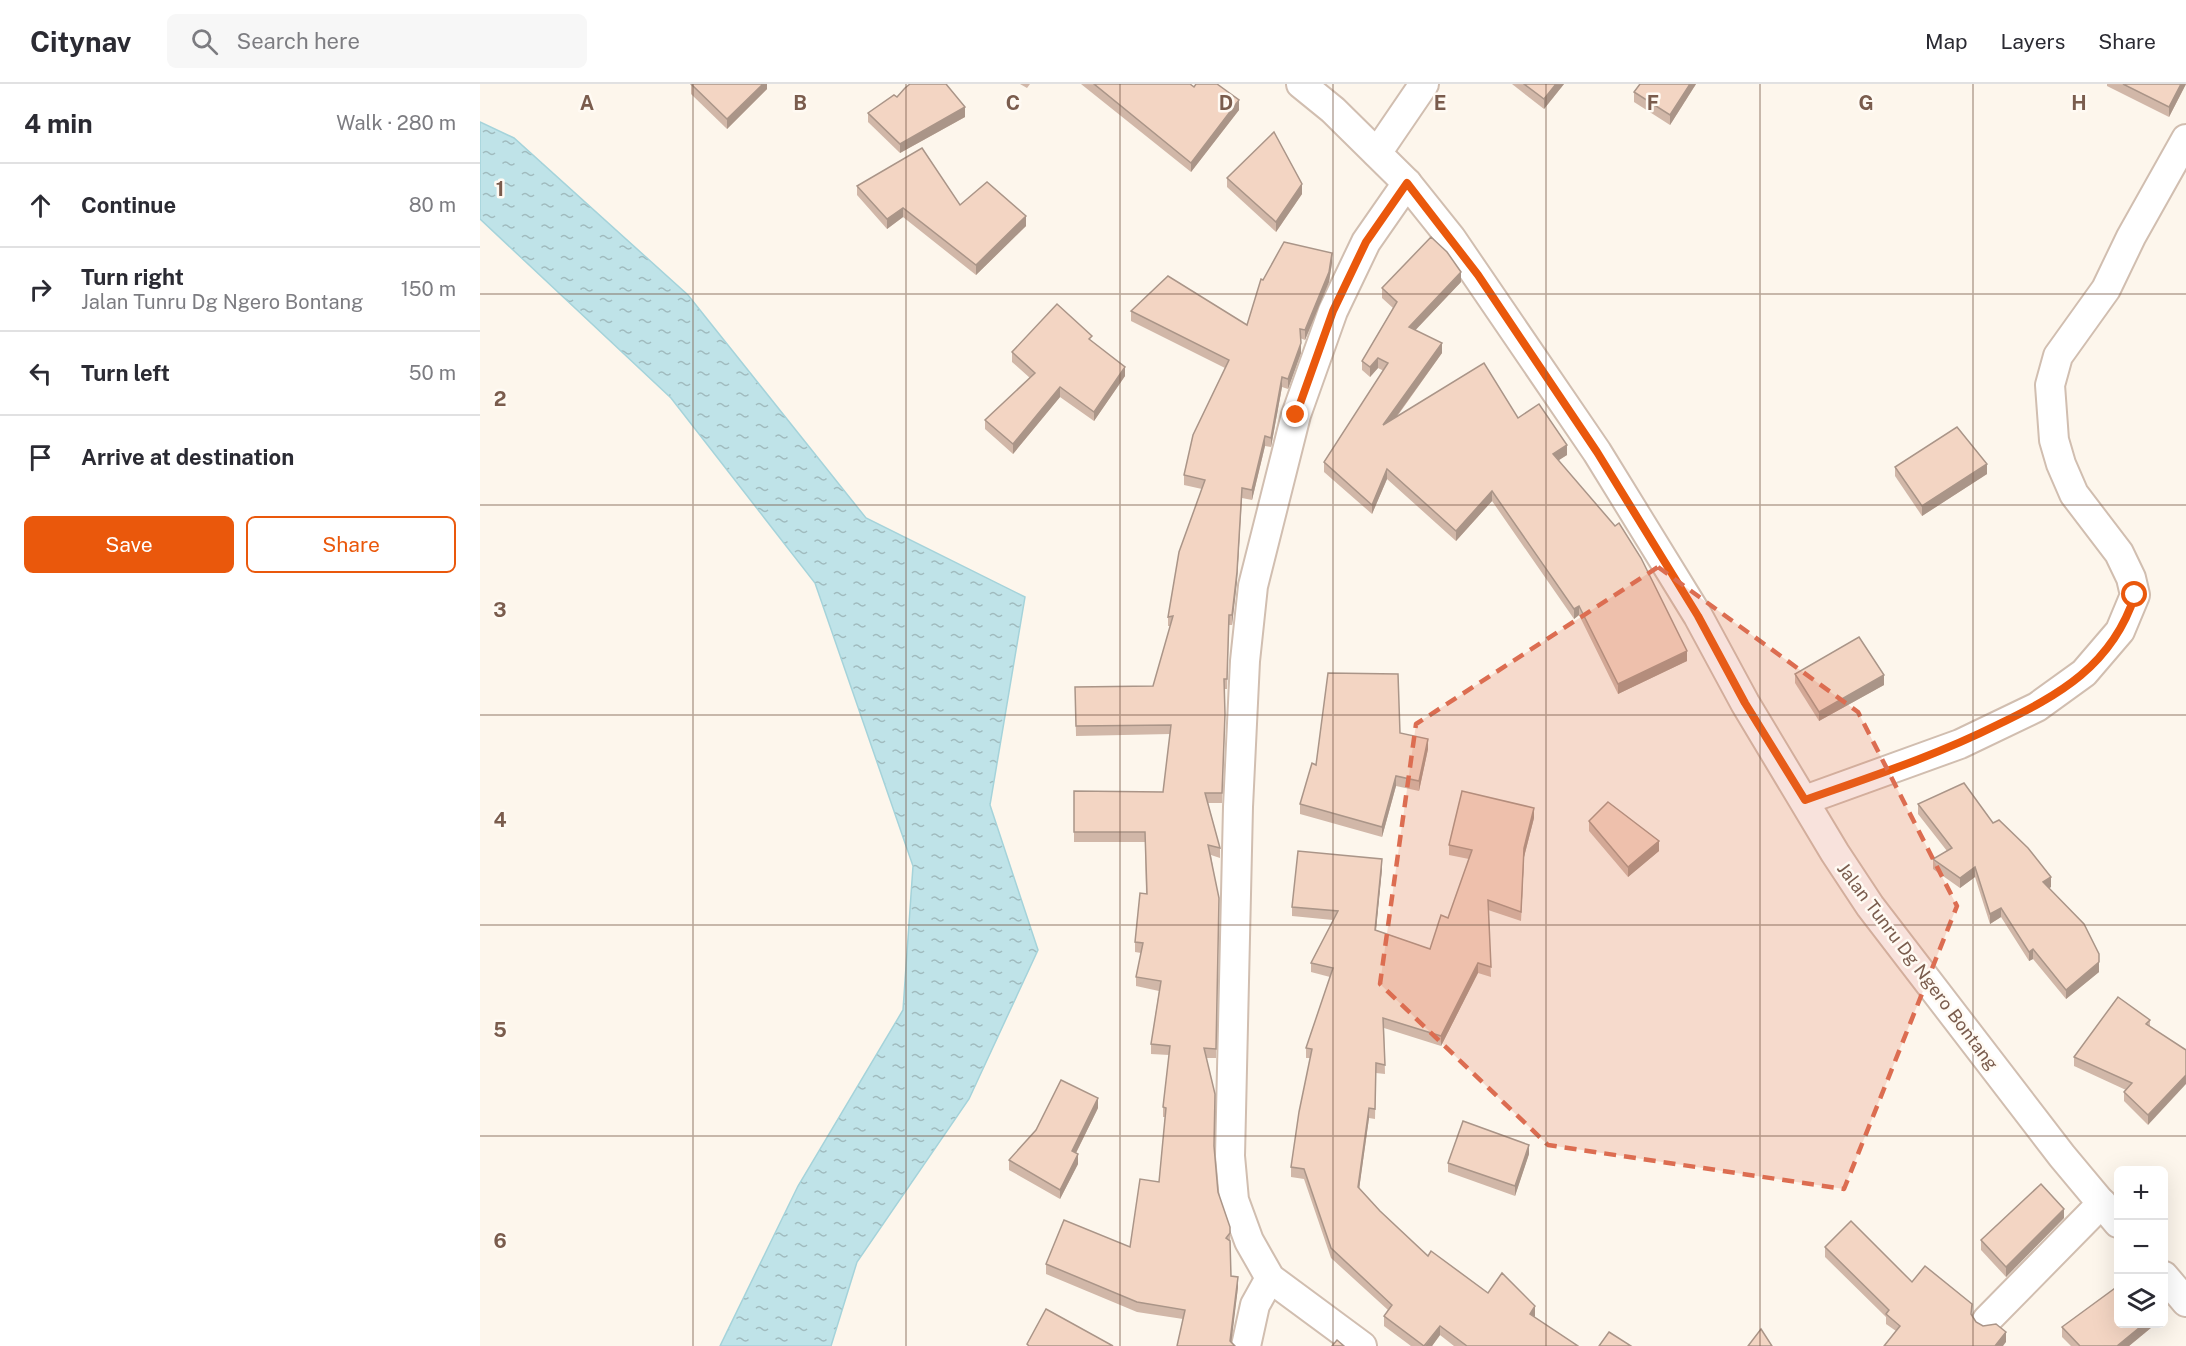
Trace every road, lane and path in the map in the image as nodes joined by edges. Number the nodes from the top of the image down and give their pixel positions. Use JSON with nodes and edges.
{"nodes":[{"id":1,"x":1301,"y":84,"type":"edge"},
{"id":2,"x":1424,"y":84,"type":"edge"},
{"id":3,"x":2186,"y":139,"type":"edge"},
{"id":4,"x":1377,"y":153,"type":"junction"},
{"id":5,"x":1407,"y":183,"type":"junction"},
{"id":6,"x":1805,"y":800,"type":"junction"},
{"id":7,"x":2110,"y":1213,"type":"edge"},
{"id":8,"x":1270,"y":1278,"type":"junction"},
{"id":9,"x":2168,"y":1282,"type":"edge"},
{"id":10,"x":2186,"y":1302,"type":"edge"},
{"id":11,"x":1987,"y":1320,"type":"dead end"},
{"id":12,"x":1246,"y":1346,"type":"edge"},
{"id":13,"x":1362,"y":1346,"type":"edge"}],
"edges":[{"from":1,"to":4,"type":"street","name":"Jalan Tunru Dg Ngero Bontang"},
{"from":2,"to":4,"type":"street"},
{"from":3,"to":6,"type":"street"},
{"from":4,"to":5,"type":"street","name":"Jalan Tunru Dg Ngero Bontang"},
{"from":5,"to":6,"type":"street","name":"Jalan Tunru Dg Ngero Bontang"},
{"from":5,"to":8,"type":"street"},
{"from":6,"to":7,"type":"street","name":"Jalan Tunru Dg Ngero Bontang"},
{"from":7,"to":11,"type":"street"},
{"from":8,"to":12,"type":"street"},
{"from":8,"to":13,"type":"street"},
{"from":9,"to":10,"type":"street"}]}
